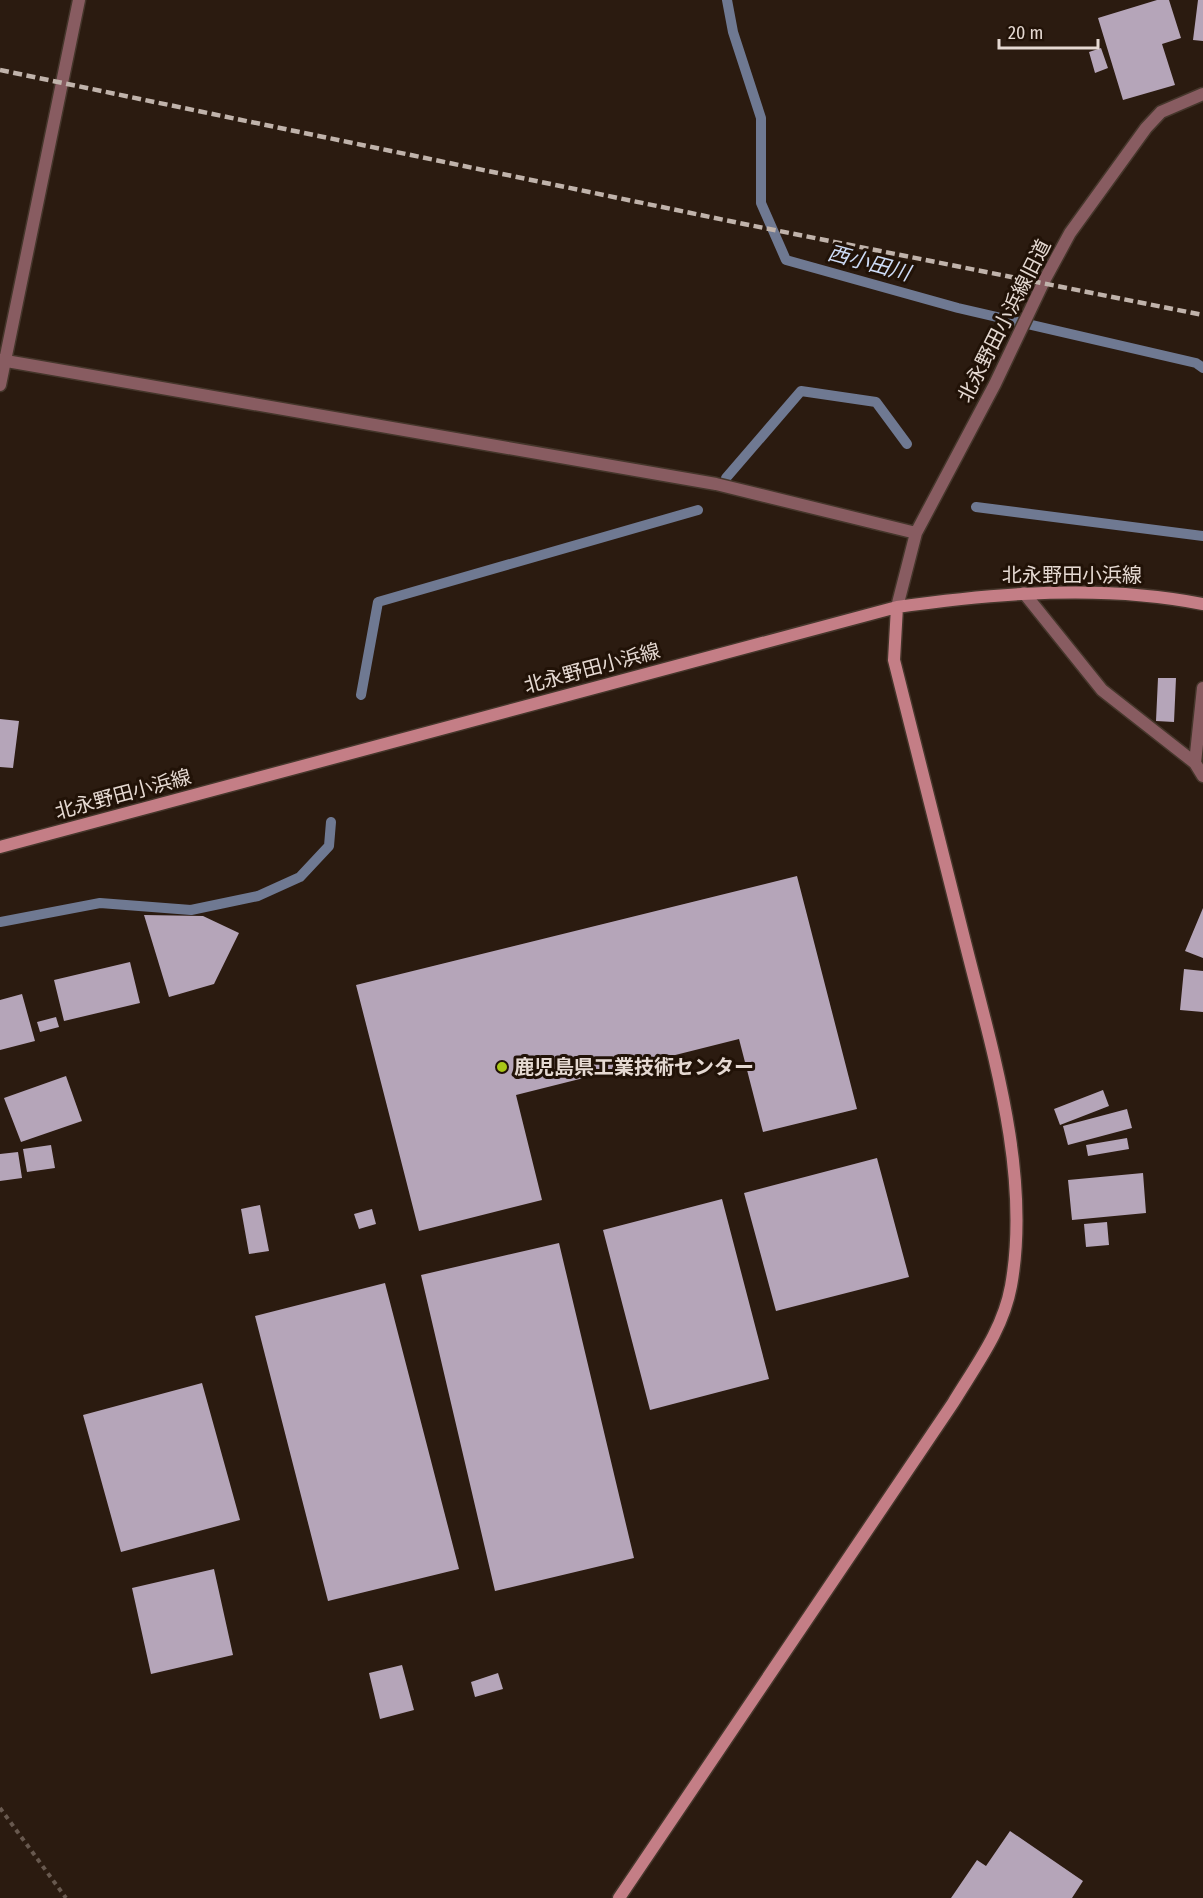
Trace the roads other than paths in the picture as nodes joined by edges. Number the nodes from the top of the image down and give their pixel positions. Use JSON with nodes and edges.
{"nodes":[{"id":1,"x":79,"y":0,"type":"edge"},
{"id":2,"x":1203,"y":94,"type":"edge"},
{"id":3,"x":2,"y":360,"type":"edge"},
{"id":4,"x":0,"y":385,"type":"edge"},
{"id":5,"x":916,"y":533,"type":"junction"},
{"id":6,"x":1024,"y":593,"type":"junction"},
{"id":7,"x":1203,"y":604,"type":"edge"},
{"id":8,"x":897,"y":607,"type":"junction"},
{"id":9,"x":1203,"y":688,"type":"edge"},
{"id":10,"x":1195,"y":763,"type":"junction"},
{"id":11,"x":1203,"y":776,"type":"edge"},
{"id":12,"x":0,"y":847,"type":"edge"},
{"id":13,"x":619,"y":1898,"type":"edge"}],
"edges":[{"from":1,"to":3,"type":"street"},
{"from":2,"to":5,"type":"street","name":"北永野田小浜線旧道"},
{"from":3,"to":4,"type":"street"},
{"from":3,"to":5,"type":"street"},
{"from":5,"to":8,"type":"street","name":"北永野田小浜線旧道"},
{"from":6,"to":7,"type":"street","name":"北永野田小浜線"},
{"from":6,"to":8,"type":"street","name":"北永野田小浜線"},
{"from":6,"to":10,"type":"street"},
{"from":8,"to":12,"type":"street","name":"北永野田小浜線"},
{"from":8,"to":13,"type":"street"},
{"from":9,"to":10,"type":"street"},
{"from":10,"to":11,"type":"street"}]}
